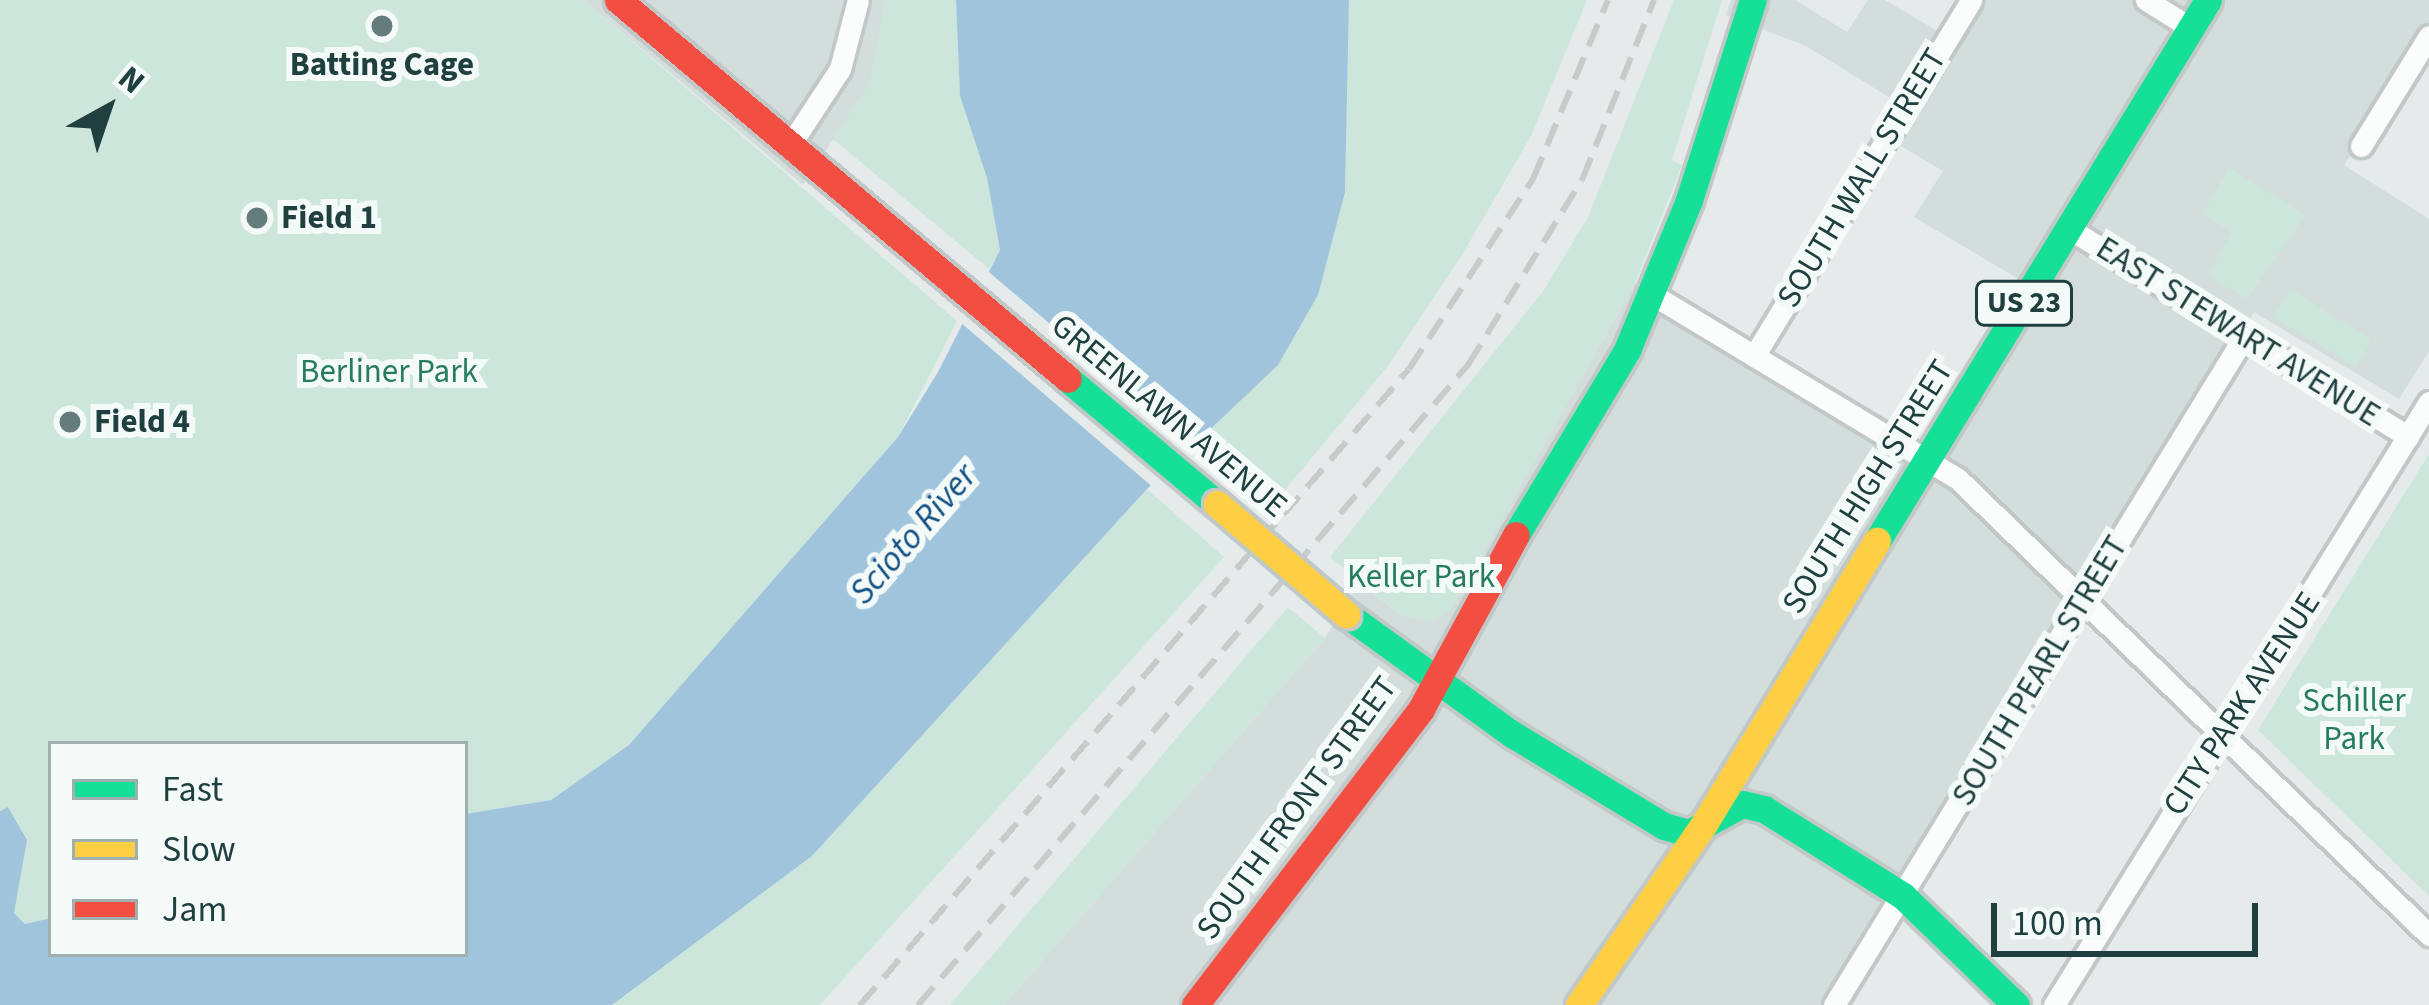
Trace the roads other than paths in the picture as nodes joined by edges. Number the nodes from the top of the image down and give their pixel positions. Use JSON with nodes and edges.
{"nodes":[{"id":1,"x":619,"y":0,"type":"edge"},
{"id":2,"x":858,"y":0,"type":"edge"},
{"id":3,"x":1753,"y":0,"type":"edge"},
{"id":4,"x":1971,"y":0,"type":"edge"},
{"id":5,"x":2146,"y":0,"type":"edge"},
{"id":6,"x":2208,"y":0,"type":"edge"},
{"id":7,"x":2191,"y":28,"type":"junction"},
{"id":8,"x":2429,"y":36,"type":"edge"},
{"id":9,"x":792,"y":142,"type":"junction"},
{"id":10,"x":2361,"y":146,"type":"dead end"},
{"id":11,"x":2068,"y":228,"type":"junction"},
{"id":12,"x":1653,"y":295,"type":"junction"},
{"id":13,"x":2244,"y":337,"type":"junction"},
{"id":14,"x":1754,"y":356,"type":"junction"},
{"id":15,"x":2429,"y":402,"type":"edge"},
{"id":16,"x":2408,"y":436,"type":"junction"},
{"id":17,"x":1927,"y":460,"type":"junction"},
{"id":18,"x":2083,"y":600,"type":"junction"},
{"id":19,"x":1432,"y":680,"type":"junction"},
{"id":20,"x":2221,"y":733,"type":"junction"},
{"id":21,"x":1704,"y":824,"type":"junction"},
{"id":22,"x":1903,"y":896,"type":"junction"},
{"id":23,"x":2429,"y":934,"type":"edge"},
{"id":24,"x":1196,"y":1005,"type":"edge"},
{"id":25,"x":1579,"y":1005,"type":"edge"},
{"id":26,"x":1834,"y":1005,"type":"edge"},
{"id":27,"x":2016,"y":1005,"type":"edge"},
{"id":28,"x":2054,"y":1005,"type":"edge"}],
"edges":[{"from":1,"to":9,"type":"main road","name":"GREENLAWN AVENUE"},
{"from":2,"to":9,"type":"street"},
{"from":3,"to":12,"type":"main road","name":"SOUTH FRONT STREET"},
{"from":4,"to":14,"type":"street","name":"SOUTH WALL STREET"},
{"from":5,"to":7,"type":"street"},
{"from":6,"to":7,"type":"main road","name":"SOUTH HIGH STREET","number":"US 23"},
{"from":7,"to":11,"type":"main road","name":"SOUTH HIGH STREET","number":"US 23"},
{"from":8,"to":10,"type":"street"},
{"from":9,"to":19,"type":"main road","name":"GREENLAWN AVENUE","bridge":true},
{"from":11,"to":13,"type":"street","name":"EAST STEWART AVENUE"},
{"from":11,"to":17,"type":"main road","name":"SOUTH HIGH STREET","number":"US 23"},
{"from":12,"to":14,"type":"street"},
{"from":12,"to":19,"type":"main road","name":"SOUTH FRONT STREET"},
{"from":13,"to":16,"type":"street","name":"EAST STEWART AVENUE"},
{"from":13,"to":18,"type":"street","name":"SOUTH PEARL STREET"},
{"from":14,"to":17,"type":"street"},
{"from":15,"to":16,"type":"street","name":"CITY PARK AVENUE"},
{"from":16,"to":20,"type":"street","name":"CITY PARK AVENUE"},
{"from":17,"to":18,"type":"street"},
{"from":17,"to":21,"type":"main road","name":"SOUTH HIGH STREET","number":"US 23"},
{"from":18,"to":20,"type":"street"},
{"from":18,"to":22,"type":"street","name":"SOUTH PEARL STREET"},
{"from":19,"to":21,"type":"main road","name":"GREENLAWN AVENUE"},
{"from":19,"to":24,"type":"main road","name":"SOUTH FRONT STREET"},
{"from":20,"to":23,"type":"street"},
{"from":20,"to":28,"type":"street","name":"CITY PARK AVENUE"},
{"from":21,"to":22,"type":"main road"},
{"from":21,"to":25,"type":"main road","name":"SOUTH HIGH STREET","number":"US 23"},
{"from":22,"to":26,"type":"street","name":"SOUTH PEARL STREET"},
{"from":22,"to":27,"type":"main road"}]}
